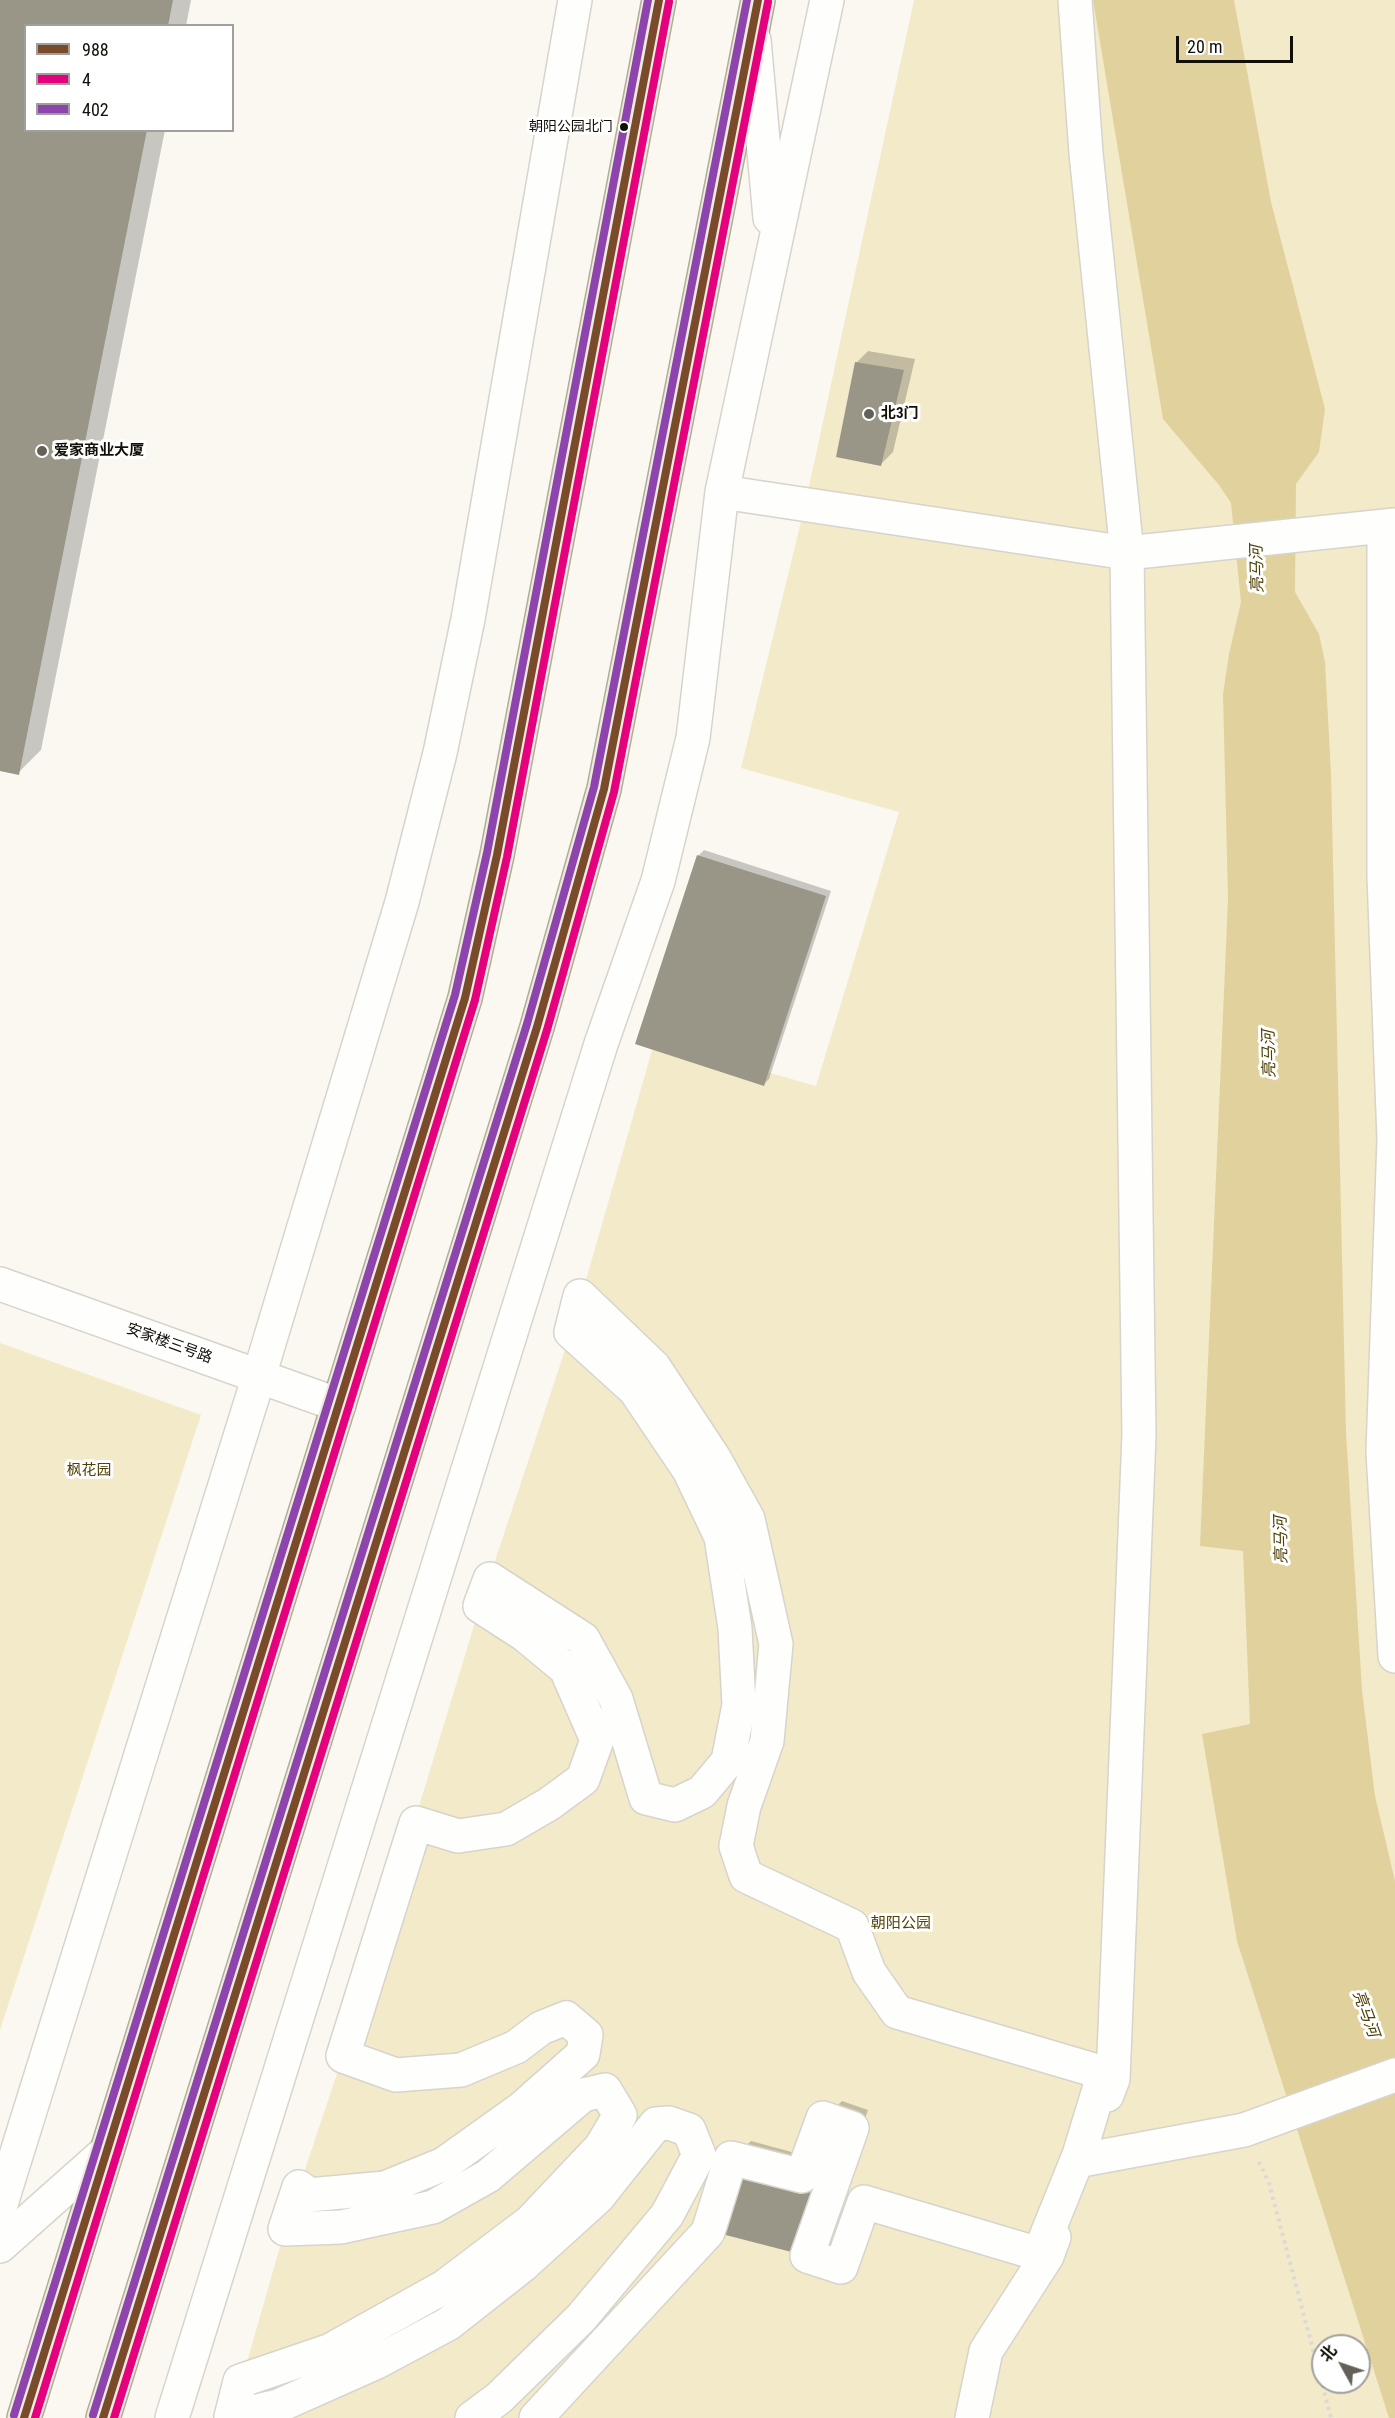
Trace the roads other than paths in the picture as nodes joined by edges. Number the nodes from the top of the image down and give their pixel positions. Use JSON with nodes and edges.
{"nodes":[{"id":1,"x":575,"y":0,"type":"edge"},
{"id":2,"x":659,"y":0,"type":"edge"},
{"id":3,"x":827,"y":0,"type":"edge"},
{"id":4,"x":1075,"y":0,"type":"edge"},
{"id":5,"x":756,"y":13,"type":"edge"},
{"id":6,"x":773,"y":253,"type":"junction"},
{"id":7,"x":722,"y":492,"type":"junction"},
{"id":8,"x":1389,"y":526,"type":"edge"},
{"id":9,"x":1127,"y":553,"type":"junction"},
{"id":10,"x":0,"y":1284,"type":"edge"},
{"id":11,"x":259,"y":1376,"type":"junction"},
{"id":12,"x":339,"y":1405,"type":"junction"},
{"id":13,"x":1395,"y":1656,"type":"edge"},
{"id":14,"x":1395,"y":2075,"type":"edge"},
{"id":15,"x":107,"y":2151,"type":"junction"},
{"id":16,"x":1082,"y":2160,"type":"junction"},
{"id":17,"x":0,"y":2207,"type":"edge"},
{"id":18,"x":0,"y":2246,"type":"edge"},
{"id":19,"x":24,"y":2418,"type":"edge"},
{"id":20,"x":103,"y":2418,"type":"edge"},
{"id":21,"x":172,"y":2418,"type":"edge"},
{"id":22,"x":472,"y":2418,"type":"edge"},
{"id":23,"x":536,"y":2418,"type":"edge"},
{"id":24,"x":972,"y":2418,"type":"edge"}],
"edges":[{"from":1,"to":11,"type":"street"},
{"from":2,"to":12,"type":"main road"},
{"from":3,"to":6,"type":"street"},
{"from":4,"to":9,"type":"street"},
{"from":5,"to":6,"type":"street"},
{"from":5,"to":20,"type":"main road"},
{"from":6,"to":7,"type":"street"},
{"from":7,"to":9,"type":"street"},
{"from":7,"to":21,"type":"street"},
{"from":8,"to":9,"type":"street"},
{"from":8,"to":13,"type":"street"},
{"from":9,"to":16,"type":"street"},
{"from":10,"to":11,"type":"street","name":"安家楼三号路"},
{"from":11,"to":12,"type":"street","name":"安家楼三号路"},
{"from":11,"to":17,"type":"street"},
{"from":12,"to":15,"type":"main road"},
{"from":14,"to":16,"type":"street"},
{"from":15,"to":18,"type":"street"},
{"from":15,"to":19,"type":"main road"},
{"from":16,"to":24,"type":"street"},
{"from":22,"to":23,"type":"street"}]}
